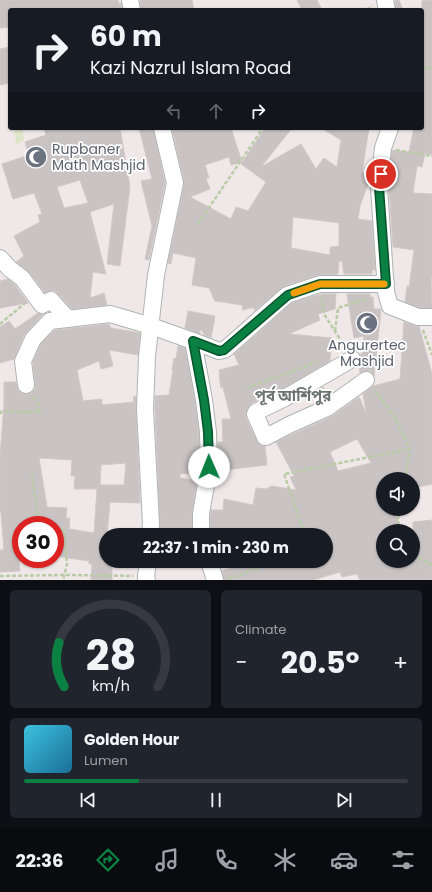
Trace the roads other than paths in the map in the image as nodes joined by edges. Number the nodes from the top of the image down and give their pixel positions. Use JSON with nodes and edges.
{"nodes":[{"id":1,"x":162,"y":130,"type":"edge"},
{"id":2,"x":389,"y":130,"type":"edge"},
{"id":3,"x":0,"y":258,"type":"edge"},
{"id":4,"x":386,"y":288,"type":"junction"},
{"id":5,"x":425,"y":317,"type":"edge"},
{"id":6,"x":68,"y":319,"type":"junction"},
{"id":7,"x":151,"y":326,"type":"junction"},
{"id":8,"x":193,"y":341,"type":"junction"},
{"id":9,"x":350,"y":354,"type":"road end"},
{"id":10,"x":366,"y":380,"type":"dead end"},
{"id":11,"x":26,"y":385,"type":"road end"},
{"id":12,"x":151,"y":528,"type":"edge"},
{"id":13,"x":202,"y":528,"type":"edge"},
{"id":14,"x":211,"y":568,"type":"edge"},
{"id":15,"x":215,"y":580,"type":"edge"}],
"edges":[{"from":1,"to":7,"type":"street"},
{"from":2,"to":4,"type":"street"},
{"from":3,"to":6,"type":"street"},
{"from":4,"to":5,"type":"street"},
{"from":4,"to":8,"type":"street"},
{"from":6,"to":7,"type":"street"},
{"from":6,"to":11,"type":"street"},
{"from":7,"to":8,"type":"street"},
{"from":7,"to":12,"type":"street"},
{"from":8,"to":13,"type":"street"},
{"from":9,"to":10,"type":"street"},
{"from":14,"to":15,"type":"street"}]}
